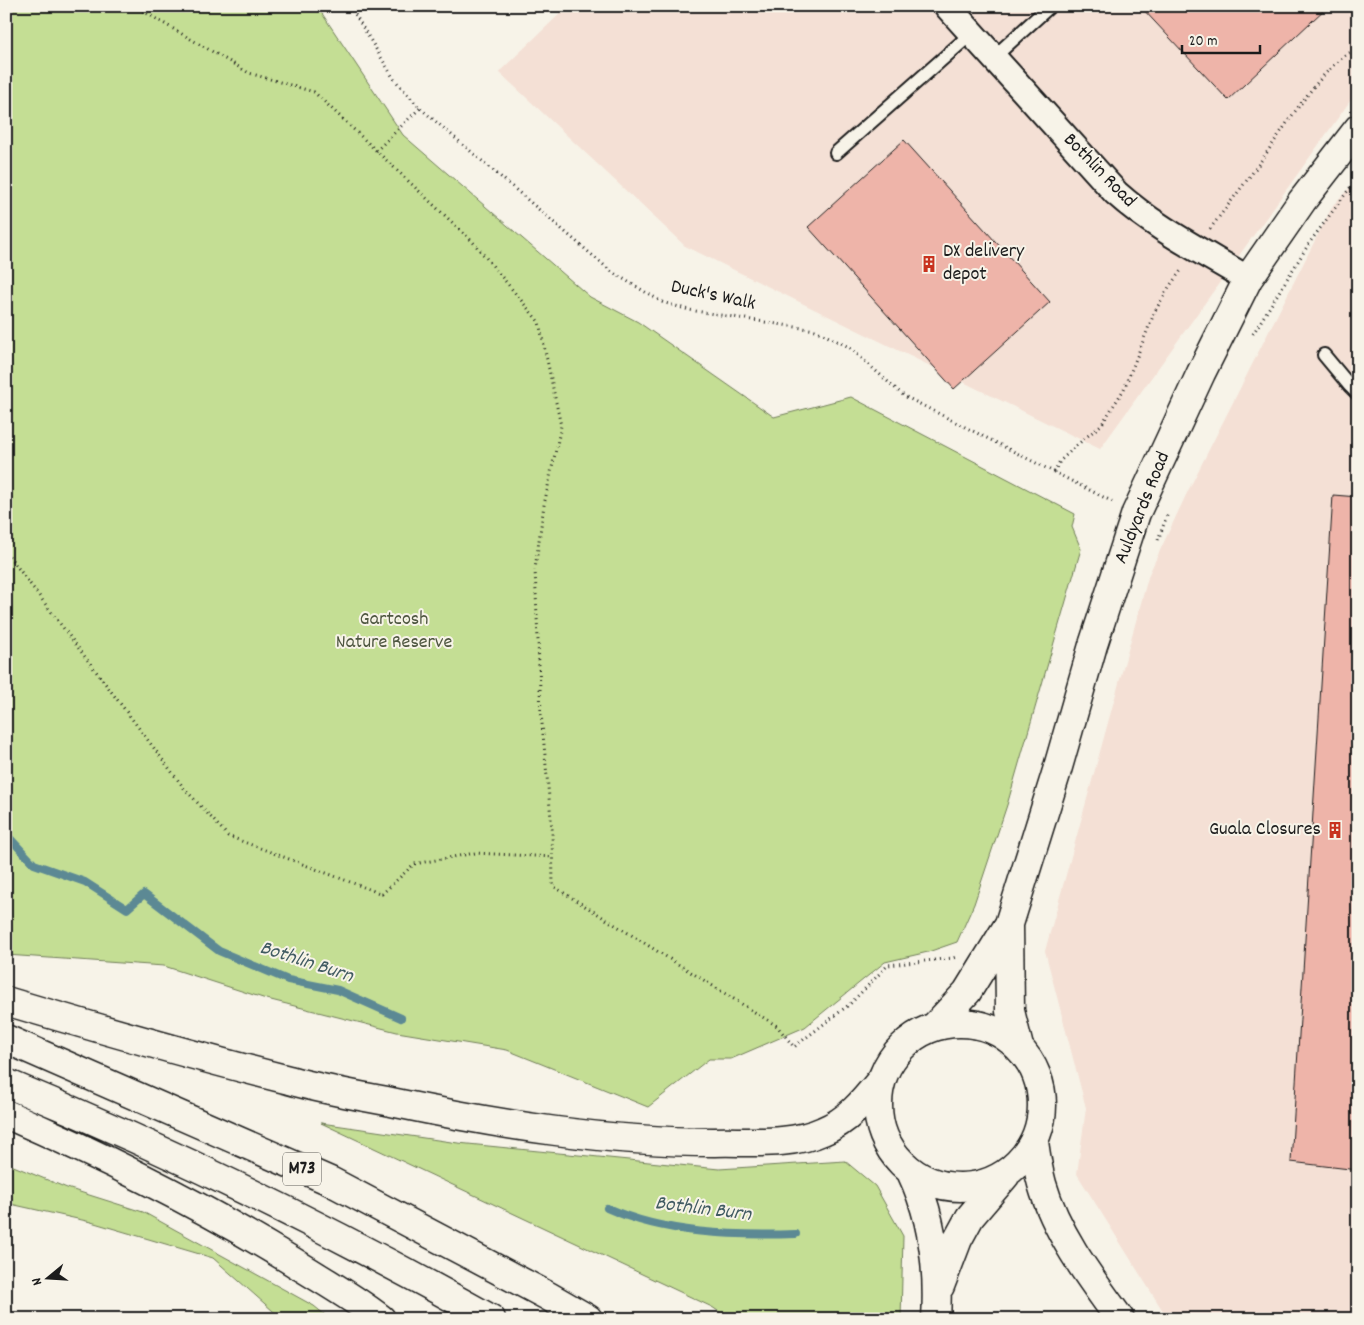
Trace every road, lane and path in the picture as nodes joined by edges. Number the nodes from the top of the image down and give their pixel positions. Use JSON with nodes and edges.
{"nodes":[{"id":1,"x":134,"y":6,"type":"edge"},
{"id":2,"x":350,"y":6,"type":"edge"},
{"id":3,"x":947,"y":6,"type":"edge"},
{"id":4,"x":1050,"y":6,"type":"edge"},
{"id":5,"x":972,"y":33,"type":"junction"},
{"id":6,"x":994,"y":57,"type":"junction"},
{"id":7,"x":420,"y":108,"type":"junction"},
{"id":8,"x":1358,"y":129,"type":"edge"},
{"id":9,"x":376,"y":151,"type":"junction"},
{"id":10,"x":836,"y":152,"type":"dead end"},
{"id":11,"x":1358,"y":177,"type":"edge"},
{"id":12,"x":1248,"y":279,"type":"junction"},
{"id":13,"x":1250,"y":340,"type":"dead end"},
{"id":14,"x":1324,"y":355,"type":"dead end"},
{"id":15,"x":1358,"y":394,"type":"edge"},
{"id":16,"x":1114,"y":502,"type":"dead end"},
{"id":17,"x":1168,"y":513,"type":"dead end"},
{"id":18,"x":1128,"y":537,"type":"junction"},
{"id":19,"x":6,"y":552,"type":"edge"},
{"id":20,"x":553,"y":857,"type":"junction"},
{"id":21,"x":1009,"y":924,"type":"junction"},
{"id":22,"x":960,"y":954,"type":"dead end"},
{"id":23,"x":6,"y":1001,"type":"edge"},
{"id":24,"x":936,"y":1025,"type":"junction"},
{"id":25,"x":6,"y":1039,"type":"edge"},
{"id":26,"x":1019,"y":1047,"type":"junction"},
{"id":27,"x":881,"y":1080,"type":"junction"},
{"id":28,"x":6,"y":1083,"type":"edge"},
{"id":29,"x":6,"y":1114,"type":"edge"},
{"id":30,"x":1034,"y":1142,"type":"junction"},
{"id":31,"x":911,"y":1172,"type":"junction"},
{"id":32,"x":1008,"y":1172,"type":"junction"},
{"id":33,"x":937,"y":1306,"type":"edge"},
{"id":34,"x":381,"y":1319,"type":"edge"},
{"id":35,"x":491,"y":1319,"type":"edge"},
{"id":36,"x":588,"y":1319,"type":"edge"},
{"id":37,"x":1120,"y":1319,"type":"edge"}],
"edges":[{"from":1,"to":9,"type":"path"},
{"from":2,"to":7,"type":"path","name":"Duck's Walk"},
{"from":3,"to":5,"type":"street","name":"Bothlin Road"},
{"from":4,"to":6,"type":"lane"},
{"from":5,"to":6,"type":"street","name":"Bothlin Road"},
{"from":5,"to":10,"type":"lane"},
{"from":6,"to":12,"type":"street","name":"Bothlin Road"},
{"from":7,"to":9,"type":"path"},
{"from":7,"to":16,"type":"path","name":"Duck's Walk"},
{"from":8,"to":12,"type":"main road","name":"Auldyards Road"},
{"from":9,"to":20,"type":"path"},
{"from":11,"to":13,"type":"path"},
{"from":12,"to":18,"type":"main road","name":"Auldyards Road"},
{"from":14,"to":15,"type":"lane"},
{"from":17,"to":18,"type":"path"},
{"from":18,"to":21,"type":"main road","name":"Auldyards Road"},
{"from":19,"to":20,"type":"path"},
{"from":20,"to":22,"type":"path"},
{"from":21,"to":24,"type":"main road","name":"Auldyards Road"},
{"from":21,"to":26,"type":"main road","name":"Auldyards Road"},
{"from":23,"to":27,"type":"main road"},
{"from":24,"to":26,"type":"main road"},
{"from":24,"to":27,"type":"main road"},
{"from":25,"to":36,"type":"main road","number":"M73"},
{"from":26,"to":30,"type":"main road"},
{"from":27,"to":31,"type":"main road"},
{"from":28,"to":35,"type":"main road","number":"M73"},
{"from":29,"to":34,"type":"main road"},
{"from":30,"to":32,"type":"main road"},
{"from":30,"to":37,"type":"main road"},
{"from":31,"to":32,"type":"main road"},
{"from":31,"to":33,"type":"main road"},
{"from":32,"to":33,"type":"main road"}]}
